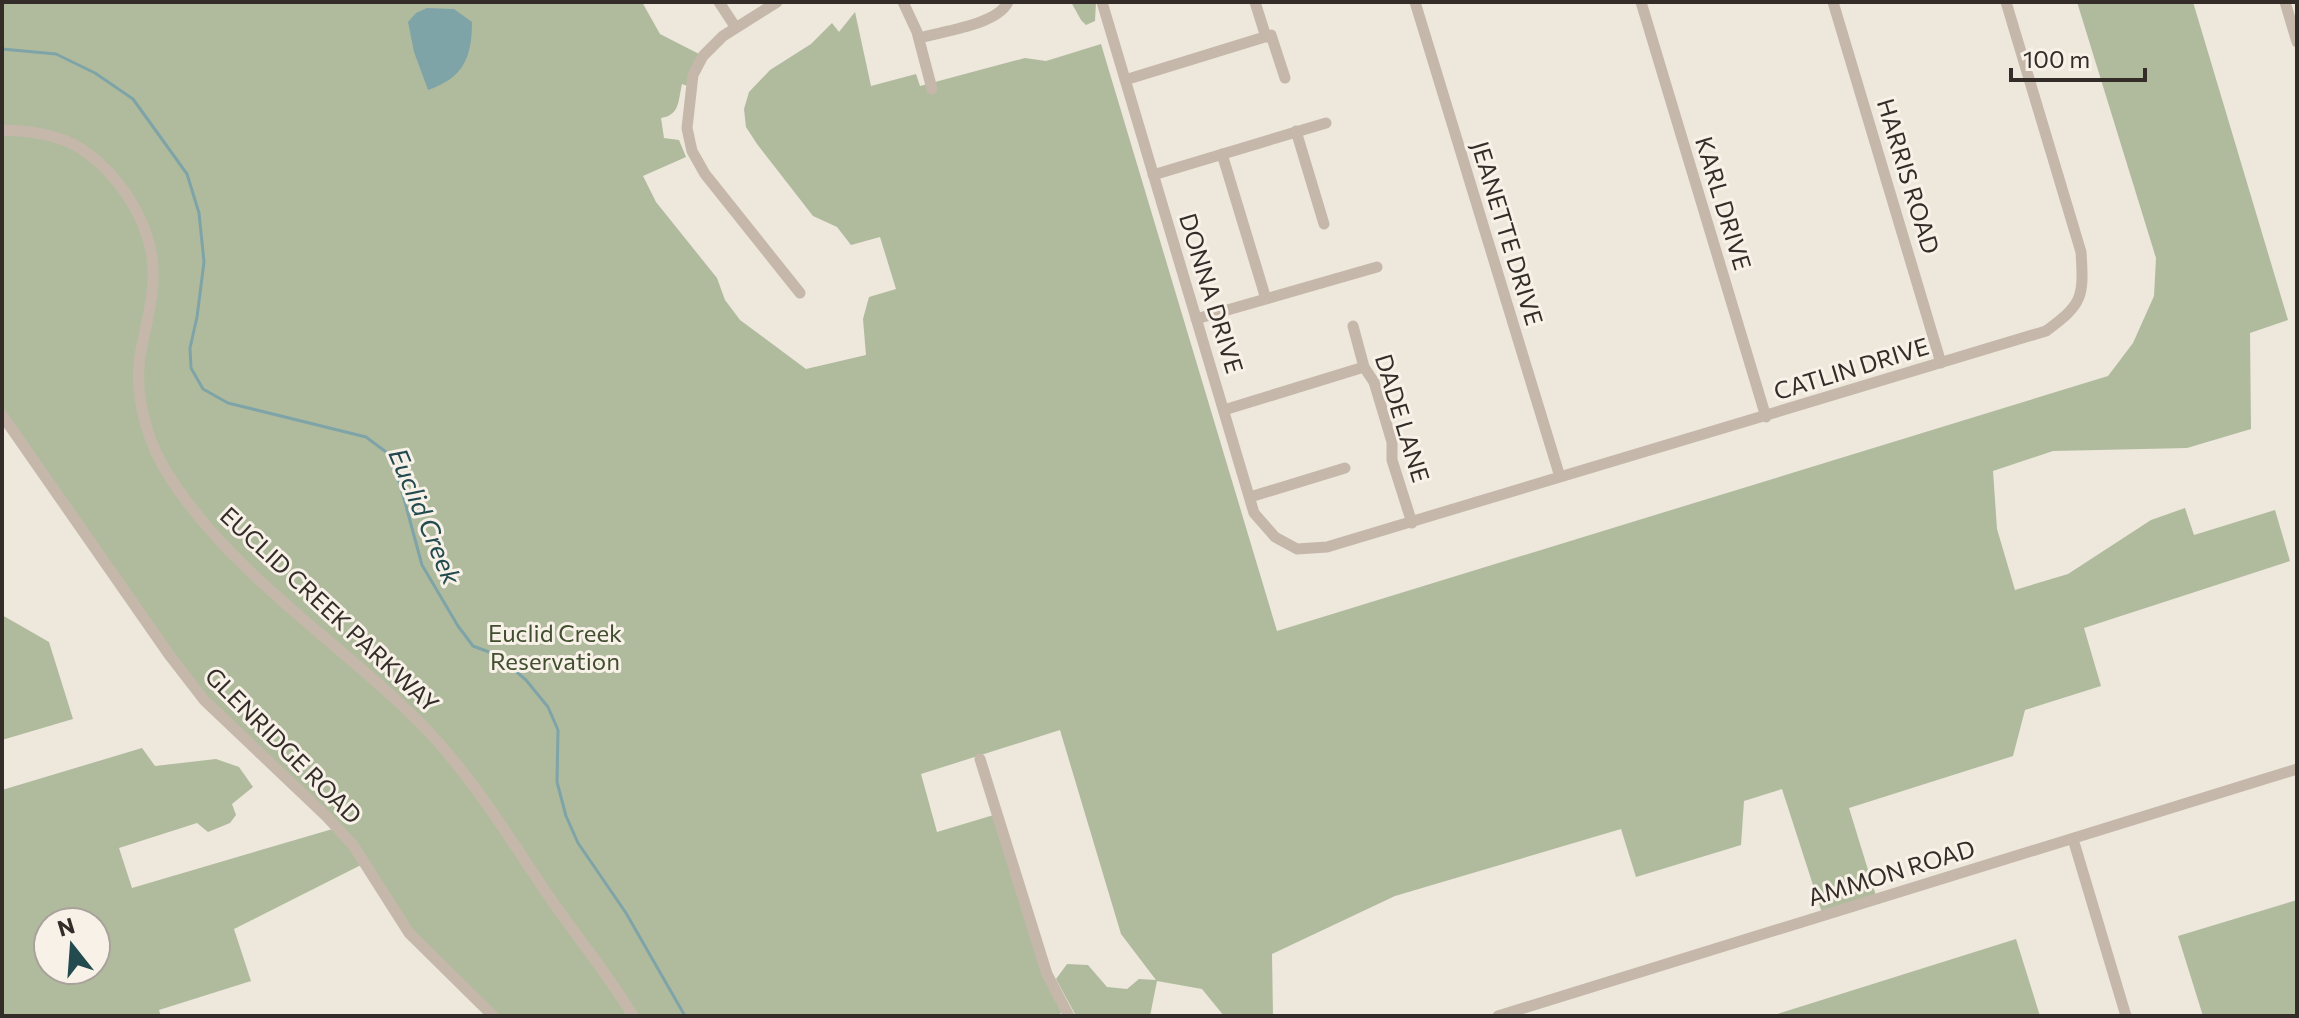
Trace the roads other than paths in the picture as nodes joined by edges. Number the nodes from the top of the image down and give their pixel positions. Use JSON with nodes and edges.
{"nodes":[{"id":1,"x":719,"y":2,"type":"edge"},
{"id":2,"x":777,"y":2,"type":"edge"},
{"id":3,"x":903,"y":2,"type":"edge"},
{"id":4,"x":1008,"y":2,"type":"edge"},
{"id":5,"x":1102,"y":2,"type":"edge"},
{"id":6,"x":1255,"y":2,"type":"edge"},
{"id":7,"x":1415,"y":2,"type":"edge"},
{"id":8,"x":1641,"y":2,"type":"edge"},
{"id":9,"x":1833,"y":2,"type":"edge"},
{"id":10,"x":2006,"y":2,"type":"edge"},
{"id":11,"x":2285,"y":2,"type":"edge"},
{"id":12,"x":736,"y":28,"type":"junction"},
{"id":13,"x":1266,"y":37,"type":"junction"},
{"id":14,"x":919,"y":38,"type":"junction"},
{"id":15,"x":2297,"y":42,"type":"edge"},
{"id":16,"x":1285,"y":78,"type":"dead end"},
{"id":17,"x":1125,"y":80,"type":"junction"},
{"id":18,"x":932,"y":89,"type":"dead end"},
{"id":19,"x":1326,"y":123,"type":"dead end"},
{"id":20,"x":2,"y":130,"type":"edge"},
{"id":21,"x":1296,"y":131,"type":"junction"},
{"id":22,"x":1222,"y":154,"type":"junction"},
{"id":23,"x":1153,"y":175,"type":"junction"},
{"id":24,"x":1324,"y":224,"type":"dead end"},
{"id":25,"x":1377,"y":267,"type":"dead end"},
{"id":26,"x":800,"y":293,"type":"dead end"},
{"id":27,"x":1266,"y":299,"type":"junction"},
{"id":28,"x":1196,"y":319,"type":"junction"},
{"id":29,"x":1353,"y":326,"type":"dead end"},
{"id":30,"x":1941,"y":363,"type":"junction"},
{"id":31,"x":1364,"y":367,"type":"junction"},
{"id":32,"x":1224,"y":410,"type":"junction"},
{"id":33,"x":2,"y":415,"type":"edge"},
{"id":34,"x":1766,"y":417,"type":"junction"},
{"id":35,"x":1345,"y":468,"type":"dead end"},
{"id":36,"x":1560,"y":477,"type":"junction"},
{"id":37,"x":1250,"y":497,"type":"junction"},
{"id":38,"x":1412,"y":523,"type":"junction"},
{"id":39,"x":1327,"y":547,"type":"joint"},
{"id":40,"x":980,"y":759,"type":"dead end"},
{"id":41,"x":2297,"y":769,"type":"edge"},
{"id":42,"x":2073,"y":839,"type":"junction"},
{"id":43,"x":493,"y":1016,"type":"edge"},
{"id":44,"x":633,"y":1016,"type":"edge"},
{"id":45,"x":1069,"y":1016,"type":"edge"},
{"id":46,"x":1498,"y":1016,"type":"edge"},
{"id":47,"x":2126,"y":1016,"type":"edge"}],
"edges":[{"from":1,"to":12,"type":"street"},
{"from":2,"to":12,"type":"street"},
{"from":3,"to":14,"type":"street"},
{"from":4,"to":14,"type":"street"},
{"from":5,"to":17,"type":"street","name":"DONNA DRIVE"},
{"from":6,"to":13,"type":"street"},
{"from":7,"to":36,"type":"street","name":"JEANETTE DRIVE"},
{"from":8,"to":34,"type":"street","name":"KARL DRIVE"},
{"from":9,"to":30,"type":"street","name":"HARRIS ROAD"},
{"from":10,"to":30,"type":"street","name":"CATLIN DRIVE"},
{"from":11,"to":15,"type":"street"},
{"from":12,"to":26,"type":"street"},
{"from":13,"to":16,"type":"street"},
{"from":13,"to":17,"type":"street"},
{"from":14,"to":18,"type":"street"},
{"from":17,"to":23,"type":"street","name":"DONNA DRIVE"},
{"from":19,"to":21,"type":"street"},
{"from":20,"to":44,"type":"street","name":"EUCLID CREEK PARKWAY"},
{"from":21,"to":22,"type":"street"},
{"from":21,"to":24,"type":"street"},
{"from":22,"to":23,"type":"street"},
{"from":22,"to":27,"type":"street"},
{"from":23,"to":28,"type":"street","name":"DONNA DRIVE"},
{"from":25,"to":27,"type":"street"},
{"from":27,"to":28,"type":"street"},
{"from":28,"to":32,"type":"street","name":"DONNA DRIVE"},
{"from":29,"to":31,"type":"street","name":"DADE LANE"},
{"from":30,"to":34,"type":"street","name":"CATLIN DRIVE"},
{"from":31,"to":32,"type":"street"},
{"from":31,"to":38,"type":"street","name":"DADE LANE"},
{"from":32,"to":37,"type":"street","name":"DONNA DRIVE"},
{"from":33,"to":43,"type":"street","name":"GLENRIDGE ROAD"},
{"from":34,"to":36,"type":"street","name":"CATLIN DRIVE"},
{"from":35,"to":37,"type":"street"},
{"from":36,"to":38,"type":"street","name":"CATLIN DRIVE"},
{"from":37,"to":39,"type":"street","name":"DONNA DRIVE"},
{"from":38,"to":39,"type":"street","name":"CATLIN DRIVE"},
{"from":40,"to":45,"type":"street"},
{"from":41,"to":42,"type":"street","name":"AMMON ROAD"},
{"from":42,"to":46,"type":"street","name":"AMMON ROAD"},
{"from":42,"to":47,"type":"street"}]}
